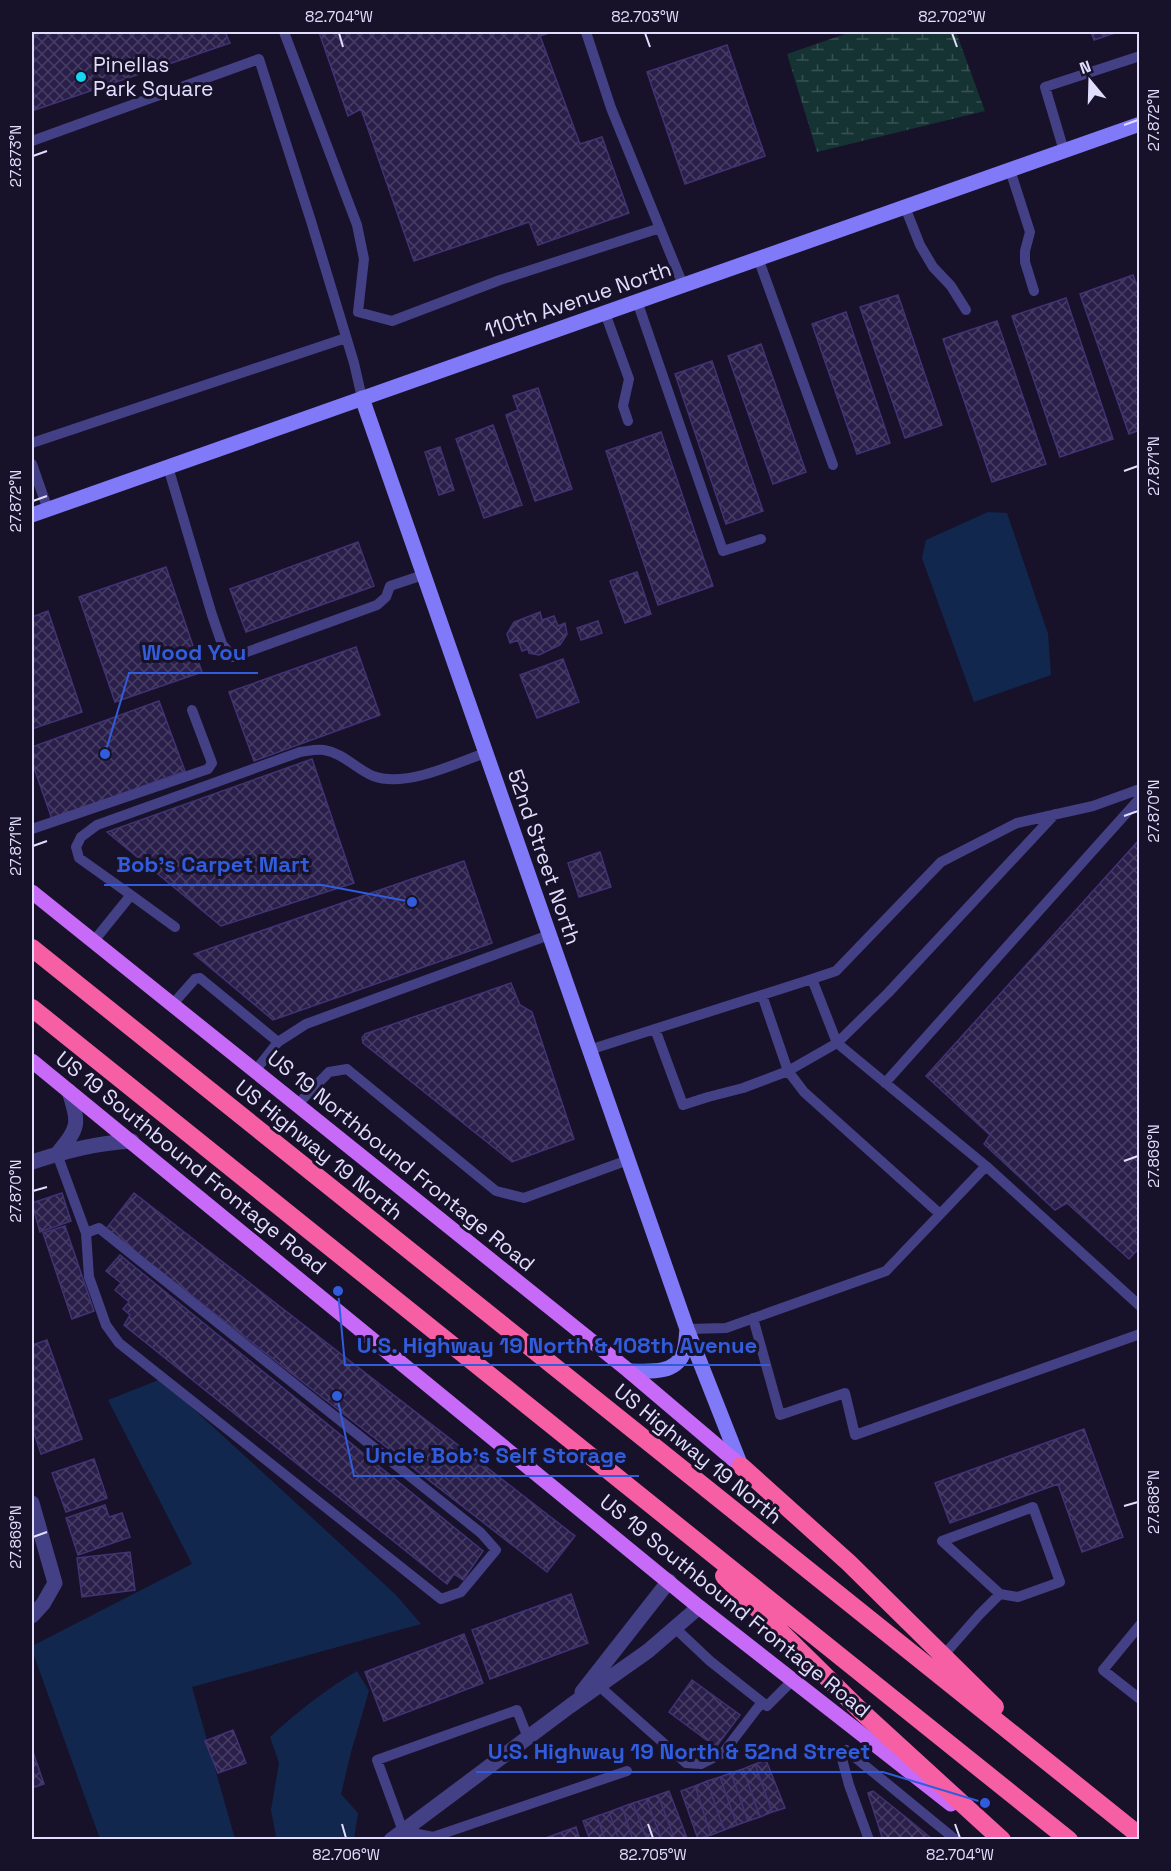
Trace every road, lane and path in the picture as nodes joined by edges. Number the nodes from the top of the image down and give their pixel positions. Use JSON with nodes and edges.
{"nodes":[{"id":1,"x":284,"y":32,"type":"edge"},
{"id":2,"x":586,"y":32,"type":"edge"},
{"id":3,"x":1140,"y":56,"type":"edge"},
{"id":4,"x":1140,"y":124,"type":"edge"},
{"id":5,"x":32,"y":141,"type":"edge"},
{"id":6,"x":1065,"y":151,"type":"junction"},
{"id":7,"x":1010,"y":170,"type":"junction"},
{"id":8,"x":905,"y":207,"type":"junction"},
{"id":9,"x":660,"y":228,"type":"junction"},
{"id":10,"x":758,"y":258,"type":"junction"},
{"id":11,"x":683,"y":285,"type":"junction"},
{"id":12,"x":1034,"y":291,"type":"dead end"},
{"id":13,"x":637,"y":301,"type":"junction"},
{"id":14,"x":966,"y":310,"type":"dead end"},
{"id":15,"x":605,"y":313,"type":"junction"},
{"id":16,"x":346,"y":338,"type":"junction"},
{"id":17,"x":362,"y":398,"type":"junction"},
{"id":18,"x":628,"y":422,"type":"dead end"},
{"id":19,"x":32,"y":443,"type":"edge"},
{"id":20,"x":32,"y":464,"type":"edge"},
{"id":21,"x":833,"y":465,"type":"dead end"},
{"id":22,"x":168,"y":467,"type":"junction"},
{"id":23,"x":48,"y":510,"type":"junction"},
{"id":24,"x":32,"y":515,"type":"edge"},
{"id":25,"x":761,"y":539,"type":"dead end"},
{"id":26,"x":423,"y":575,"type":"junction"},
{"id":27,"x":192,"y":710,"type":"dead end"},
{"id":28,"x":485,"y":753,"type":"junction"},
{"id":29,"x":1140,"y":789,"type":"edge"},
{"id":30,"x":1140,"y":798,"type":"edge"},
{"id":31,"x":1055,"y":814,"type":"junction"},
{"id":32,"x":32,"y":829,"type":"edge"},
{"id":33,"x":32,"y":892,"type":"edge"},
{"id":34,"x":131,"y":895,"type":"junction"},
{"id":35,"x":175,"y":927,"type":"dead end"},
{"id":36,"x":549,"y":935,"type":"junction"},
{"id":37,"x":93,"y":942,"type":"junction"},
{"id":38,"x":32,"y":948,"type":"edge"},
{"id":39,"x":812,"y":979,"type":"junction"},
{"id":40,"x":762,"y":995,"type":"junction"},
{"id":41,"x":172,"y":1005,"type":"junction"},
{"id":42,"x":32,"y":1008,"type":"edge"},
{"id":43,"x":655,"y":1029,"type":"junction"},
{"id":44,"x":278,"y":1041,"type":"junction"},
{"id":45,"x":837,"y":1043,"type":"junction"},
{"id":46,"x":589,"y":1050,"type":"junction"},
{"id":47,"x":32,"y":1061,"type":"edge"},
{"id":48,"x":255,"y":1071,"type":"junction"},
{"id":49,"x":788,"y":1071,"type":"junction"},
{"id":50,"x":885,"y":1083,"type":"junction"},
{"id":51,"x":69,"y":1091,"type":"junction"},
{"id":52,"x":297,"y":1105,"type":"junction"},
{"id":53,"x":132,"y":1141,"type":"junction"},
{"id":54,"x":57,"y":1154,"type":"junction"},
{"id":55,"x":628,"y":1160,"type":"junction"},
{"id":56,"x":32,"y":1162,"type":"edge"},
{"id":57,"x":986,"y":1166,"type":"junction"},
{"id":58,"x":940,"y":1214,"type":"junction"},
{"id":59,"x":86,"y":1233,"type":"junction"},
{"id":60,"x":1140,"y":1306,"type":"edge"},
{"id":61,"x":753,"y":1318,"type":"junction"},
{"id":62,"x":687,"y":1329,"type":"junction"},
{"id":63,"x":1140,"y":1334,"type":"edge"},
{"id":64,"x":629,"y":1371,"type":"junction"},
{"id":65,"x":741,"y":1466,"type":"junction"},
{"id":66,"x":32,"y":1503,"type":"edge"},
{"id":67,"x":655,"y":1508,"type":"junction"},
{"id":68,"x":669,"y":1581,"type":"junction"},
{"id":69,"x":1000,"y":1594,"type":"junction"},
{"id":70,"x":699,"y":1607,"type":"junction"},
{"id":71,"x":32,"y":1616,"type":"edge"},
{"id":72,"x":1140,"y":1625,"type":"edge"},
{"id":73,"x":675,"y":1628,"type":"junction"},
{"id":74,"x":943,"y":1656,"type":"junction"},
{"id":75,"x":793,"y":1680,"type":"junction"},
{"id":76,"x":598,"y":1686,"type":"junction"},
{"id":77,"x":1140,"y":1700,"type":"edge"},
{"id":78,"x":762,"y":1702,"type":"junction"},
{"id":79,"x":570,"y":1706,"type":"junction"},
{"id":80,"x":528,"y":1738,"type":"junction"},
{"id":81,"x":627,"y":1771,"type":"dead end"},
{"id":82,"x":1062,"y":1774,"type":"junction"},
{"id":83,"x":397,"y":1835,"type":"edge"},
{"id":84,"x":1140,"y":1836,"type":"edge"},
{"id":85,"x":869,"y":1839,"type":"edge"},
{"id":86,"x":956,"y":1839,"type":"edge"},
{"id":87,"x":997,"y":1839,"type":"edge"},
{"id":88,"x":1002,"y":1839,"type":"edge"},
{"id":89,"x":1069,"y":1839,"type":"edge"}],
"edges":[{"from":1,"to":9,"type":"lane"},
{"from":2,"to":9,"type":"lane"},
{"from":3,"to":6,"type":"lane"},
{"from":4,"to":6,"type":"street","name":"110th Avenue North"},
{"from":5,"to":16,"type":"lane"},
{"from":6,"to":7,"type":"street","name":"110th Avenue North"},
{"from":7,"to":8,"type":"street","name":"110th Avenue North"},
{"from":7,"to":12,"type":"lane"},
{"from":8,"to":10,"type":"street","name":"110th Avenue North"},
{"from":8,"to":14,"type":"lane"},
{"from":9,"to":11,"type":"lane"},
{"from":10,"to":11,"type":"street","name":"110th Avenue North"},
{"from":10,"to":21,"type":"lane"},
{"from":11,"to":13,"type":"street","name":"110th Avenue North"},
{"from":13,"to":15,"type":"street","name":"110th Avenue North"},
{"from":13,"to":25,"type":"lane"},
{"from":15,"to":17,"type":"street","name":"110th Avenue North"},
{"from":15,"to":18,"type":"lane"},
{"from":16,"to":17,"type":"lane"},
{"from":16,"to":19,"type":"lane"},
{"from":17,"to":22,"type":"street","name":"110th Avenue North"},
{"from":17,"to":26,"type":"street","name":"52nd Street North"},
{"from":20,"to":23,"type":"lane"},
{"from":22,"to":23,"type":"street","name":"110th Avenue North"},
{"from":22,"to":26,"type":"lane"},
{"from":23,"to":24,"type":"street","name":"110th Avenue North"},
{"from":26,"to":28,"type":"street","name":"52nd Street North"},
{"from":27,"to":32,"type":"lane"},
{"from":28,"to":34,"type":"lane"},
{"from":28,"to":36,"type":"street","name":"52nd Street North"},
{"from":29,"to":31,"type":"lane"},
{"from":30,"to":50,"type":"lane"},
{"from":31,"to":39,"type":"lane"},
{"from":31,"to":45,"type":"lane"},
{"from":33,"to":37,"type":"main road","name":"US 19 Northbound Frontage Road"},
{"from":34,"to":35,"type":"lane"},
{"from":34,"to":37,"type":"lane"},
{"from":36,"to":44,"type":"lane"},
{"from":36,"to":46,"type":"street","name":"52nd Street North"},
{"from":37,"to":41,"type":"main road","name":"US 19 Northbound Frontage Road"},
{"from":38,"to":82,"type":"highway","name":"US Highway 19 North"},
{"from":39,"to":40,"type":"lane"},
{"from":39,"to":45,"type":"lane"},
{"from":40,"to":43,"type":"lane"},
{"from":40,"to":49,"type":"lane"},
{"from":41,"to":44,"type":"lane"},
{"from":41,"to":48,"type":"main road","name":"US 19 Northbound Frontage Road"},
{"from":42,"to":67,"type":"highway"},
{"from":43,"to":46,"type":"lane"},
{"from":43,"to":49,"type":"lane"},
{"from":44,"to":48,"type":"lane"},
{"from":45,"to":49,"type":"lane"},
{"from":45,"to":50,"type":"lane"},
{"from":46,"to":55,"type":"street","name":"52nd Street North"},
{"from":47,"to":51,"type":"main road","name":"US 19 Southbound Frontage Road"},
{"from":48,"to":52,"type":"main road","name":"US 19 Northbound Frontage Road"},
{"from":49,"to":58,"type":"lane"},
{"from":50,"to":57,"type":"lane"},
{"from":51,"to":53,"type":"main road","name":"US 19 Southbound Frontage Road"},
{"from":51,"to":54,"type":"street"},
{"from":52,"to":55,"type":"lane"},
{"from":52,"to":64,"type":"main road","name":"US 19 Northbound Frontage Road"},
{"from":53,"to":54,"type":"street"},
{"from":53,"to":68,"type":"main road","name":"US 19 Southbound Frontage Road"},
{"from":54,"to":56,"type":"street"},
{"from":54,"to":59,"type":"lane"},
{"from":55,"to":62,"type":"street","name":"52nd Street North"},
{"from":57,"to":58,"type":"lane"},
{"from":57,"to":60,"type":"lane"},
{"from":58,"to":61,"type":"lane"},
{"from":59,"to":59,"type":"lane"},
{"from":61,"to":62,"type":"lane"},
{"from":61,"to":63,"type":"lane"},
{"from":62,"to":64,"type":"street"},
{"from":62,"to":65,"type":"street","name":"52nd Street North"},
{"from":64,"to":65,"type":"main road","name":"US 19 Northbound Frontage Road"},
{"from":65,"to":74,"type":"highway"},
{"from":66,"to":71,"type":"street"},
{"from":67,"to":88,"type":"highway"},
{"from":67,"to":89,"type":"highway"},
{"from":68,"to":70,"type":"main road","name":"US 19 Southbound Frontage Road"},
{"from":68,"to":79,"type":"street"},
{"from":69,"to":69,"type":"lane"},
{"from":69,"to":74,"type":"lane"},
{"from":70,"to":73,"type":"street"},
{"from":70,"to":75,"type":"main road","name":"US 19 Southbound Frontage Road"},
{"from":72,"to":77,"type":"lane"},
{"from":73,"to":76,"type":"street"},
{"from":73,"to":78,"type":"lane"},
{"from":74,"to":82,"type":"highway"},
{"from":75,"to":78,"type":"lane"},
{"from":75,"to":87,"type":"main road","name":"US 19 Southbound Frontage Road"},
{"from":76,"to":78,"type":"lane"},
{"from":76,"to":79,"type":"street"},
{"from":79,"to":80,"type":"street"},
{"from":80,"to":83,"type":"street"},
{"from":80,"to":83,"type":"lane"},
{"from":81,"to":83,"type":"lane"},
{"from":82,"to":84,"type":"highway","name":"US Highway 19 North"},
{"from":85,"to":86,"type":"lane"}]}
